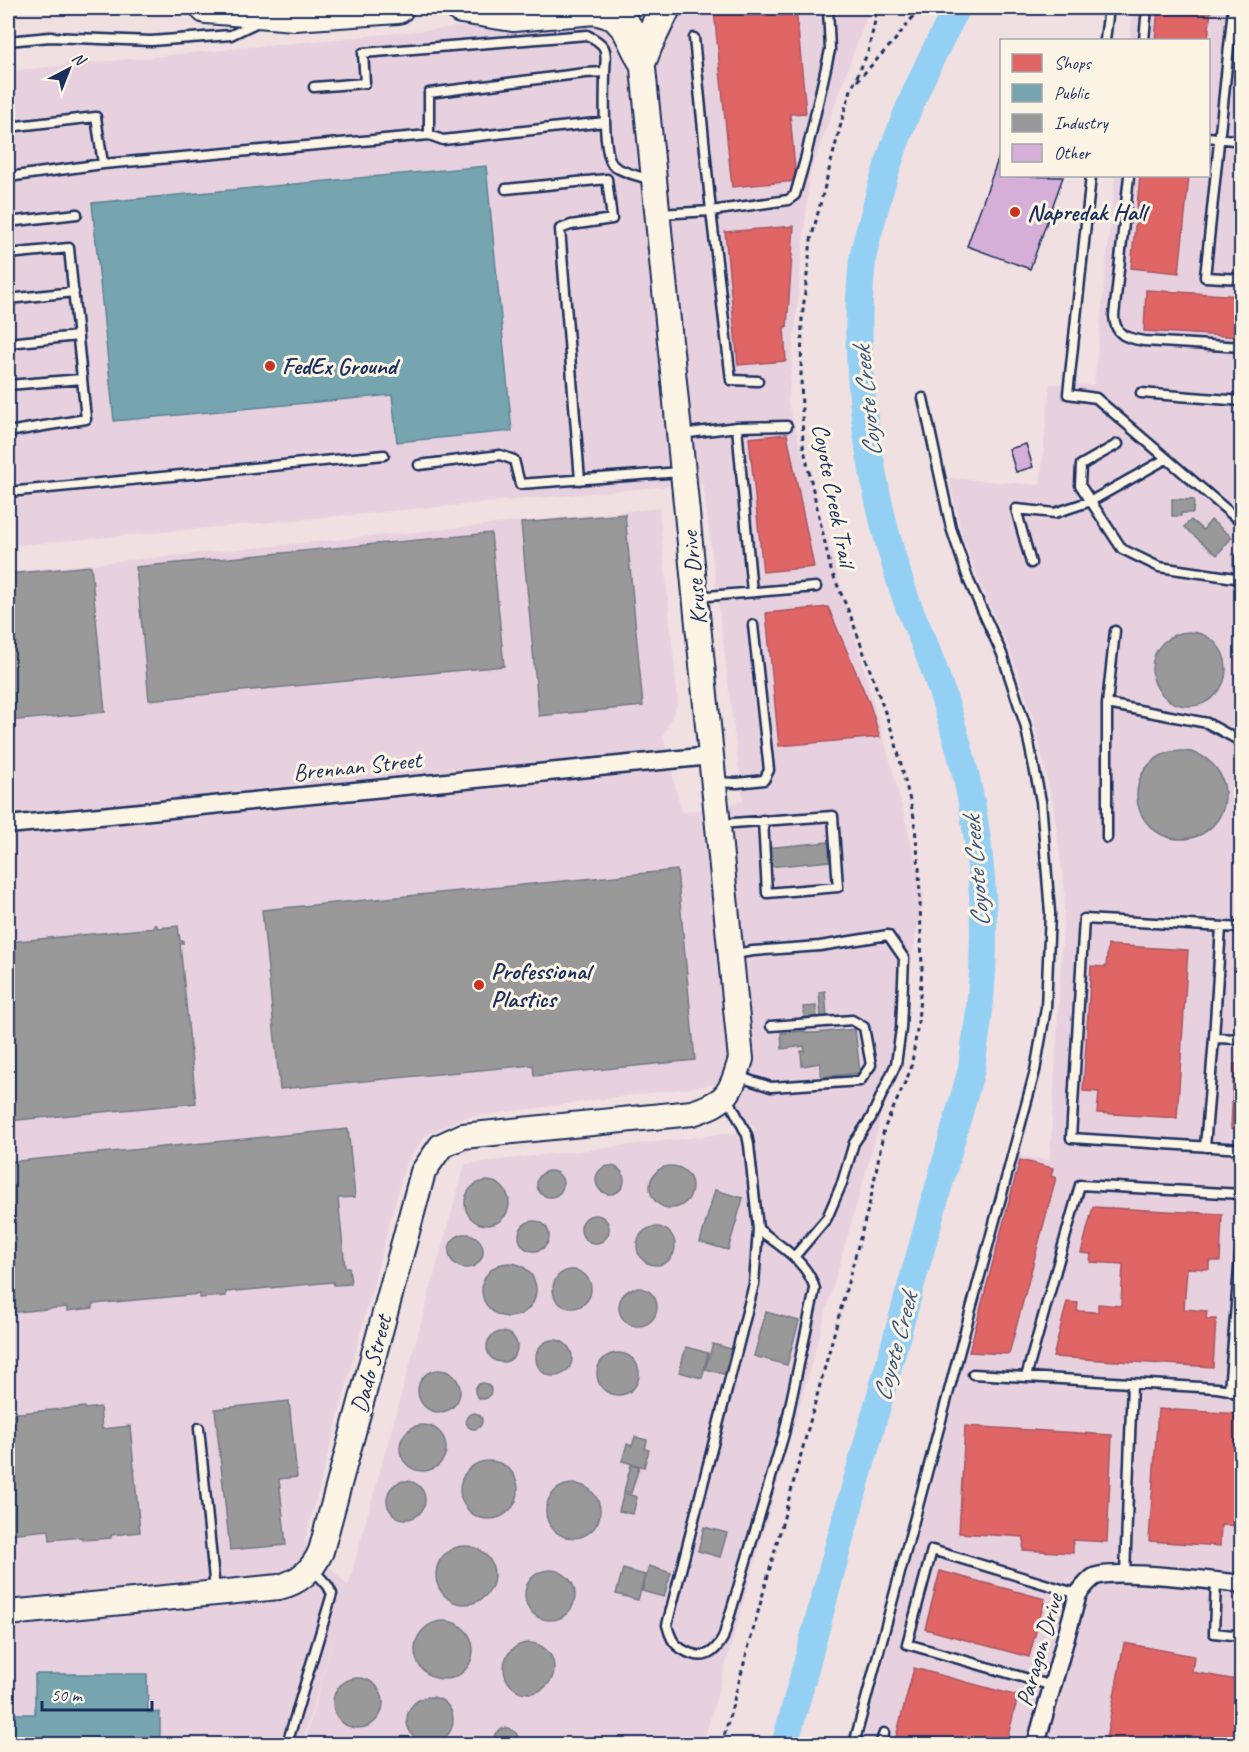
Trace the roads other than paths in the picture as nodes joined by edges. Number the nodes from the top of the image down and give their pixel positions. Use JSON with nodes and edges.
{"nodes":[{"id":1,"x":206,"y":8,"type":"edge"},
{"id":2,"x":398,"y":8,"type":"edge"},
{"id":3,"x":461,"y":8,"type":"edge"},
{"id":4,"x":665,"y":8,"type":"edge"},
{"id":5,"x":828,"y":8,"type":"edge"},
{"id":6,"x":1109,"y":8,"type":"edge"},
{"id":7,"x":1148,"y":8,"type":"edge"},
{"id":8,"x":1233,"y":8,"type":"edge"},
{"id":9,"x":275,"y":14,"type":"junction"},
{"id":10,"x":694,"y":38,"type":"dead end"},
{"id":11,"x":1106,"y":39,"type":"edge"},
{"id":12,"x":1144,"y":39,"type":"edge"},
{"id":13,"x":8,"y":41,"type":"edge"},
{"id":14,"x":642,"y":58,"type":"junction"},
{"id":15,"x":605,"y":72,"type":"junction"},
{"id":16,"x":314,"y":87,"type":"dead end"},
{"id":17,"x":605,"y":122,"type":"junction"},
{"id":18,"x":8,"y":127,"type":"edge"},
{"id":19,"x":429,"y":135,"type":"junction"},
{"id":20,"x":1210,"y":137,"type":"edge"},
{"id":21,"x":1219,"y":138,"type":"junction"},
{"id":22,"x":1242,"y":141,"type":"edge"},
{"id":23,"x":103,"y":164,"type":"junction"},
{"id":24,"x":8,"y":177,"type":"edge"},
{"id":25,"x":1092,"y":177,"type":"edge"},
{"id":26,"x":1129,"y":177,"type":"edge"},
{"id":27,"x":655,"y":181,"type":"junction"},
{"id":28,"x":506,"y":189,"type":"dead end"},
{"id":29,"x":711,"y":211,"type":"junction"},
{"id":30,"x":77,"y":214,"type":"dead end"},
{"id":31,"x":658,"y":214,"type":"junction"},
{"id":32,"x":8,"y":222,"type":"edge"},
{"id":33,"x":8,"y":254,"type":"edge"},
{"id":34,"x":1242,"y":279,"type":"edge"},
{"id":35,"x":74,"y":292,"type":"junction"},
{"id":36,"x":8,"y":299,"type":"edge"},
{"id":37,"x":78,"y":336,"type":"junction"},
{"id":38,"x":8,"y":342,"type":"edge"},
{"id":39,"x":1242,"y":347,"type":"edge"},
{"id":40,"x":82,"y":379,"type":"junction"},
{"id":41,"x":758,"y":381,"type":"dead end"},
{"id":42,"x":8,"y":385,"type":"edge"},
{"id":43,"x":1142,"y":393,"type":"dead end"},
{"id":44,"x":923,"y":398,"type":"dead end"},
{"id":45,"x":1242,"y":401,"type":"edge"},
{"id":46,"x":787,"y":426,"type":"dead end"},
{"id":47,"x":737,"y":427,"type":"junction"},
{"id":48,"x":8,"y":432,"type":"edge"},
{"id":49,"x":680,"y":434,"type":"junction"},
{"id":50,"x":1118,"y":444,"type":"dead end"},
{"id":51,"x":384,"y":455,"type":"dead end"},
{"id":52,"x":1166,"y":459,"type":"junction"},
{"id":53,"x":419,"y":465,"type":"dead end"},
{"id":54,"x":684,"y":471,"type":"junction"},
{"id":55,"x":580,"y":480,"type":"junction"},
{"id":56,"x":8,"y":492,"type":"edge"},
{"id":57,"x":1091,"y":501,"type":"junction"},
{"id":58,"x":1242,"y":523,"type":"edge"},
{"id":59,"x":1031,"y":563,"type":"dead end"},
{"id":60,"x":1242,"y":579,"type":"edge"},
{"id":61,"x":816,"y":587,"type":"dead end"},
{"id":62,"x":752,"y":592,"type":"junction"},
{"id":63,"x":696,"y":597,"type":"junction"},
{"id":64,"x":753,"y":625,"type":"dead end"},
{"id":65,"x":1115,"y":631,"type":"dead end"},
{"id":66,"x":1107,"y":704,"type":"junction"},
{"id":67,"x":1242,"y":742,"type":"edge"},
{"id":68,"x":711,"y":756,"type":"junction"},
{"id":69,"x":714,"y":782,"type":"junction"},
{"id":70,"x":763,"y":820,"type":"junction"},
{"id":71,"x":8,"y":825,"type":"edge"},
{"id":72,"x":718,"y":825,"type":"junction"},
{"id":73,"x":1107,"y":838,"type":"dead end"},
{"id":74,"x":1221,"y":927,"type":"junction"},
{"id":75,"x":1242,"y":928,"type":"edge"},
{"id":76,"x":731,"y":955,"type":"junction"},
{"id":77,"x":771,"y":1026,"type":"dead end"},
{"id":78,"x":1214,"y":1038,"type":"junction"},
{"id":79,"x":1242,"y":1039,"type":"edge"},
{"id":80,"x":731,"y":1086,"type":"junction"},
{"id":81,"x":1205,"y":1147,"type":"junction"},
{"id":82,"x":1242,"y":1149,"type":"edge"},
{"id":83,"x":1242,"y":1194,"type":"edge"},
{"id":84,"x":758,"y":1229,"type":"junction"},
{"id":85,"x":1242,"y":1232,"type":"edge"},
{"id":86,"x":794,"y":1257,"type":"junction"},
{"id":87,"x":974,"y":1374,"type":"dead end"},
{"id":88,"x":1026,"y":1377,"type":"junction"},
{"id":89,"x":1132,"y":1383,"type":"junction"},
{"id":90,"x":1229,"y":1390,"type":"junction"},
{"id":91,"x":1242,"y":1396,"type":"edge"},
{"id":92,"x":199,"y":1428,"type":"dead end"},
{"id":93,"x":311,"y":1568,"type":"junction"},
{"id":94,"x":1125,"y":1574,"type":"junction"},
{"id":95,"x":1216,"y":1581,"type":"junction"},
{"id":96,"x":1242,"y":1584,"type":"edge"},
{"id":97,"x":215,"y":1593,"type":"junction"},
{"id":98,"x":1078,"y":1594,"type":"junction"},
{"id":99,"x":8,"y":1613,"type":"edge"},
{"id":100,"x":1242,"y":1636,"type":"edge"},
{"id":101,"x":1053,"y":1686,"type":"junction"},
{"id":102,"x":884,"y":1733,"type":"dead end"},
{"id":103,"x":287,"y":1744,"type":"edge"},
{"id":104,"x":854,"y":1744,"type":"edge"},
{"id":105,"x":880,"y":1744,"type":"edge"},
{"id":106,"x":1036,"y":1744,"type":"edge"}],
"edges":[{"from":1,"to":9,"type":"highway"},
{"from":2,"to":9,"type":"highway"},
{"from":3,"to":14,"type":"highway"},
{"from":4,"to":14,"type":"highway"},
{"from":5,"to":29,"type":"lane"},
{"from":6,"to":11,"type":"lane"},
{"from":7,"to":12,"type":"lane"},
{"from":8,"to":21,"type":"lane"},
{"from":9,"to":13,"type":"lane"},
{"from":10,"to":29,"type":"lane"},
{"from":14,"to":27,"type":"street","name":"Kruse Drive"},
{"from":15,"to":16,"type":"lane"},
{"from":15,"to":17,"type":"lane"},
{"from":15,"to":19,"type":"lane"},
{"from":17,"to":19,"type":"lane"},
{"from":17,"to":27,"type":"lane"},
{"from":18,"to":23,"type":"lane"},
{"from":19,"to":23,"type":"lane"},
{"from":20,"to":21,"type":"lane"},
{"from":21,"to":22,"type":"lane"},
{"from":21,"to":34,"type":"lane"},
{"from":23,"to":24,"type":"lane"},
{"from":25,"to":52,"type":"lane"},
{"from":26,"to":39,"type":"lane"},
{"from":27,"to":31,"type":"street","name":"Kruse Drive"},
{"from":28,"to":55,"type":"lane"},
{"from":29,"to":31,"type":"lane"},
{"from":29,"to":41,"type":"lane"},
{"from":30,"to":32,"type":"lane"},
{"from":31,"to":49,"type":"street","name":"Kruse Drive"},
{"from":33,"to":35,"type":"lane"},
{"from":35,"to":36,"type":"lane"},
{"from":35,"to":37,"type":"lane"},
{"from":37,"to":38,"type":"lane"},
{"from":37,"to":40,"type":"lane"},
{"from":40,"to":42,"type":"lane"},
{"from":40,"to":48,"type":"lane"},
{"from":43,"to":45,"type":"lane"},
{"from":44,"to":104,"type":"lane"},
{"from":46,"to":47,"type":"lane"},
{"from":47,"to":49,"type":"lane"},
{"from":47,"to":62,"type":"lane"},
{"from":49,"to":54,"type":"street","name":"Kruse Drive"},
{"from":50,"to":57,"type":"lane"},
{"from":51,"to":56,"type":"lane"},
{"from":52,"to":57,"type":"lane"},
{"from":52,"to":58,"type":"lane"},
{"from":53,"to":55,"type":"lane"},
{"from":54,"to":55,"type":"lane"},
{"from":54,"to":63,"type":"street","name":"Kruse Drive"},
{"from":57,"to":59,"type":"lane"},
{"from":57,"to":60,"type":"lane"},
{"from":61,"to":62,"type":"lane"},
{"from":62,"to":63,"type":"lane"},
{"from":63,"to":68,"type":"street","name":"Kruse Drive"},
{"from":64,"to":69,"type":"lane"},
{"from":65,"to":66,"type":"lane"},
{"from":66,"to":67,"type":"lane"},
{"from":66,"to":73,"type":"lane"},
{"from":68,"to":69,"type":"street","name":"Kruse Drive"},
{"from":68,"to":71,"type":"street","name":"Brennan Street"},
{"from":69,"to":72,"type":"street","name":"Kruse Drive"},
{"from":70,"to":70,"type":"lane"},
{"from":70,"to":72,"type":"lane"},
{"from":72,"to":76,"type":"street","name":"Kruse Drive"},
{"from":74,"to":75,"type":"lane"},
{"from":74,"to":78,"type":"lane"},
{"from":74,"to":81,"type":"lane"},
{"from":76,"to":80,"type":"street","name":"Kruse Drive"},
{"from":76,"to":86,"type":"lane"},
{"from":77,"to":80,"type":"lane"},
{"from":78,"to":79,"type":"lane"},
{"from":78,"to":81,"type":"lane"},
{"from":80,"to":84,"type":"lane"},
{"from":80,"to":93,"type":"street","name":"Dado Street"},
{"from":81,"to":82,"type":"lane"},
{"from":83,"to":88,"type":"lane"},
{"from":84,"to":86,"type":"lane"},
{"from":84,"to":86,"type":"lane"},
{"from":85,"to":90,"type":"lane"},
{"from":87,"to":88,"type":"lane"},
{"from":88,"to":89,"type":"lane"},
{"from":89,"to":90,"type":"lane"},
{"from":89,"to":94,"type":"lane"},
{"from":90,"to":91,"type":"lane"},
{"from":92,"to":97,"type":"lane"},
{"from":93,"to":97,"type":"street"},
{"from":93,"to":103,"type":"lane"},
{"from":94,"to":95,"type":"street","name":"Paragon Drive"},
{"from":94,"to":98,"type":"street","name":"Paragon Drive"},
{"from":95,"to":96,"type":"street","name":"Paragon Drive"},
{"from":95,"to":100,"type":"lane"},
{"from":97,"to":99,"type":"street"},
{"from":98,"to":101,"type":"street","name":"Paragon Drive"},
{"from":98,"to":101,"type":"lane"},
{"from":101,"to":106,"type":"street","name":"Paragon Drive"},
{"from":102,"to":105,"type":"lane"}]}
